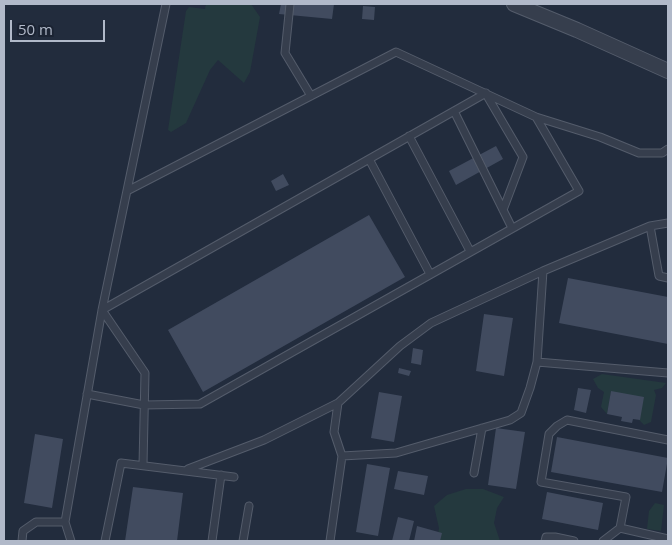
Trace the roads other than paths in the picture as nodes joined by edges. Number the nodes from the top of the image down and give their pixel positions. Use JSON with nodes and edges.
{"nodes":[{"id":1,"x":166,"y":4,"type":"edge"},
{"id":2,"x":290,"y":4,"type":"edge"},
{"id":3,"x":514,"y":4,"type":"edge"},
{"id":4,"x":668,"y":72,"type":"edge"},
{"id":5,"x":486,"y":93,"type":"junction"},
{"id":6,"x":311,"y":96,"type":"junction"},
{"id":7,"x":454,"y":111,"type":"junction"},
{"id":8,"x":536,"y":117,"type":"junction"},
{"id":9,"x":409,"y":136,"type":"junction"},
{"id":10,"x":668,"y":149,"type":"edge"},
{"id":11,"x":369,"y":160,"type":"junction"},
{"id":12,"x":127,"y":191,"type":"junction"},
{"id":13,"x":503,"y":210,"type":"junction"},
{"id":14,"x":668,"y":223,"type":"edge"},
{"id":15,"x":650,"y":226,"type":"junction"},
{"id":16,"x":512,"y":228,"type":"junction"},
{"id":17,"x":470,"y":251,"type":"junction"},
{"id":18,"x":542,"y":271,"type":"junction"},
{"id":19,"x":430,"y":274,"type":"junction"},
{"id":20,"x":668,"y":278,"type":"edge"},
{"id":21,"x":102,"y":310,"type":"junction"},
{"id":22,"x":536,"y":362,"type":"junction"},
{"id":23,"x":668,"y":373,"type":"edge"},
{"id":24,"x":88,"y":394,"type":"junction"},
{"id":25,"x":338,"y":403,"type":"junction"},
{"id":26,"x":144,"y":405,"type":"junction"},
{"id":27,"x":482,"y":428,"type":"junction"},
{"id":28,"x":668,"y":440,"type":"edge"},
{"id":29,"x":342,"y":456,"type":"junction"},
{"id":30,"x":143,"y":465,"type":"junction"},
{"id":31,"x":185,"y":470,"type":"junction"},
{"id":32,"x":474,"y":473,"type":"dead end"},
{"id":33,"x":221,"y":475,"type":"junction"},
{"id":34,"x":234,"y":477,"type":"dead end"},
{"id":35,"x":249,"y":506,"type":"dead end"},
{"id":36,"x":65,"y":522,"type":"junction"},
{"id":37,"x":620,"y":528,"type":"junction"},
{"id":38,"x":668,"y":539,"type":"edge"},
{"id":39,"x":22,"y":541,"type":"edge"},
{"id":40,"x":71,"y":541,"type":"edge"},
{"id":41,"x":105,"y":541,"type":"edge"},
{"id":42,"x":212,"y":541,"type":"edge"},
{"id":43,"x":243,"y":541,"type":"edge"},
{"id":44,"x":330,"y":541,"type":"edge"},
{"id":45,"x":545,"y":541,"type":"edge"},
{"id":46,"x":574,"y":541,"type":"edge"},
{"id":47,"x":603,"y":541,"type":"edge"}],
"edges":[{"from":1,"to":12,"type":"lane"},
{"from":2,"to":6,"type":"lane"},
{"from":3,"to":4,"type":"street"},
{"from":5,"to":6,"type":"lane"},
{"from":5,"to":7,"type":"lane"},
{"from":5,"to":8,"type":"lane"},
{"from":5,"to":13,"type":"lane"},
{"from":6,"to":12,"type":"lane"},
{"from":7,"to":9,"type":"lane"},
{"from":7,"to":13,"type":"lane"},
{"from":8,"to":10,"type":"lane"},
{"from":8,"to":16,"type":"lane"},
{"from":9,"to":11,"type":"lane"},
{"from":9,"to":17,"type":"lane"},
{"from":11,"to":19,"type":"lane"},
{"from":11,"to":21,"type":"lane"},
{"from":12,"to":21,"type":"lane"},
{"from":13,"to":16,"type":"lane"},
{"from":14,"to":15,"type":"lane"},
{"from":15,"to":18,"type":"lane"},
{"from":15,"to":20,"type":"lane"},
{"from":16,"to":17,"type":"lane"},
{"from":17,"to":19,"type":"lane"},
{"from":18,"to":22,"type":"lane"},
{"from":18,"to":25,"type":"lane"},
{"from":19,"to":26,"type":"lane"},
{"from":21,"to":24,"type":"lane"},
{"from":21,"to":26,"type":"lane"},
{"from":22,"to":23,"type":"lane"},
{"from":22,"to":27,"type":"lane"},
{"from":24,"to":26,"type":"lane"},
{"from":24,"to":36,"type":"lane"},
{"from":25,"to":29,"type":"lane"},
{"from":25,"to":31,"type":"lane"},
{"from":26,"to":30,"type":"lane"},
{"from":27,"to":29,"type":"lane"},
{"from":27,"to":32,"type":"lane"},
{"from":28,"to":37,"type":"lane"},
{"from":29,"to":44,"type":"lane"},
{"from":30,"to":31,"type":"lane"},
{"from":30,"to":41,"type":"lane"},
{"from":31,"to":33,"type":"lane"},
{"from":33,"to":34,"type":"lane"},
{"from":33,"to":42,"type":"lane"},
{"from":35,"to":43,"type":"lane"},
{"from":36,"to":39,"type":"lane"},
{"from":36,"to":40,"type":"lane"},
{"from":37,"to":38,"type":"lane"},
{"from":37,"to":47,"type":"lane"},
{"from":45,"to":46,"type":"lane"}]}
